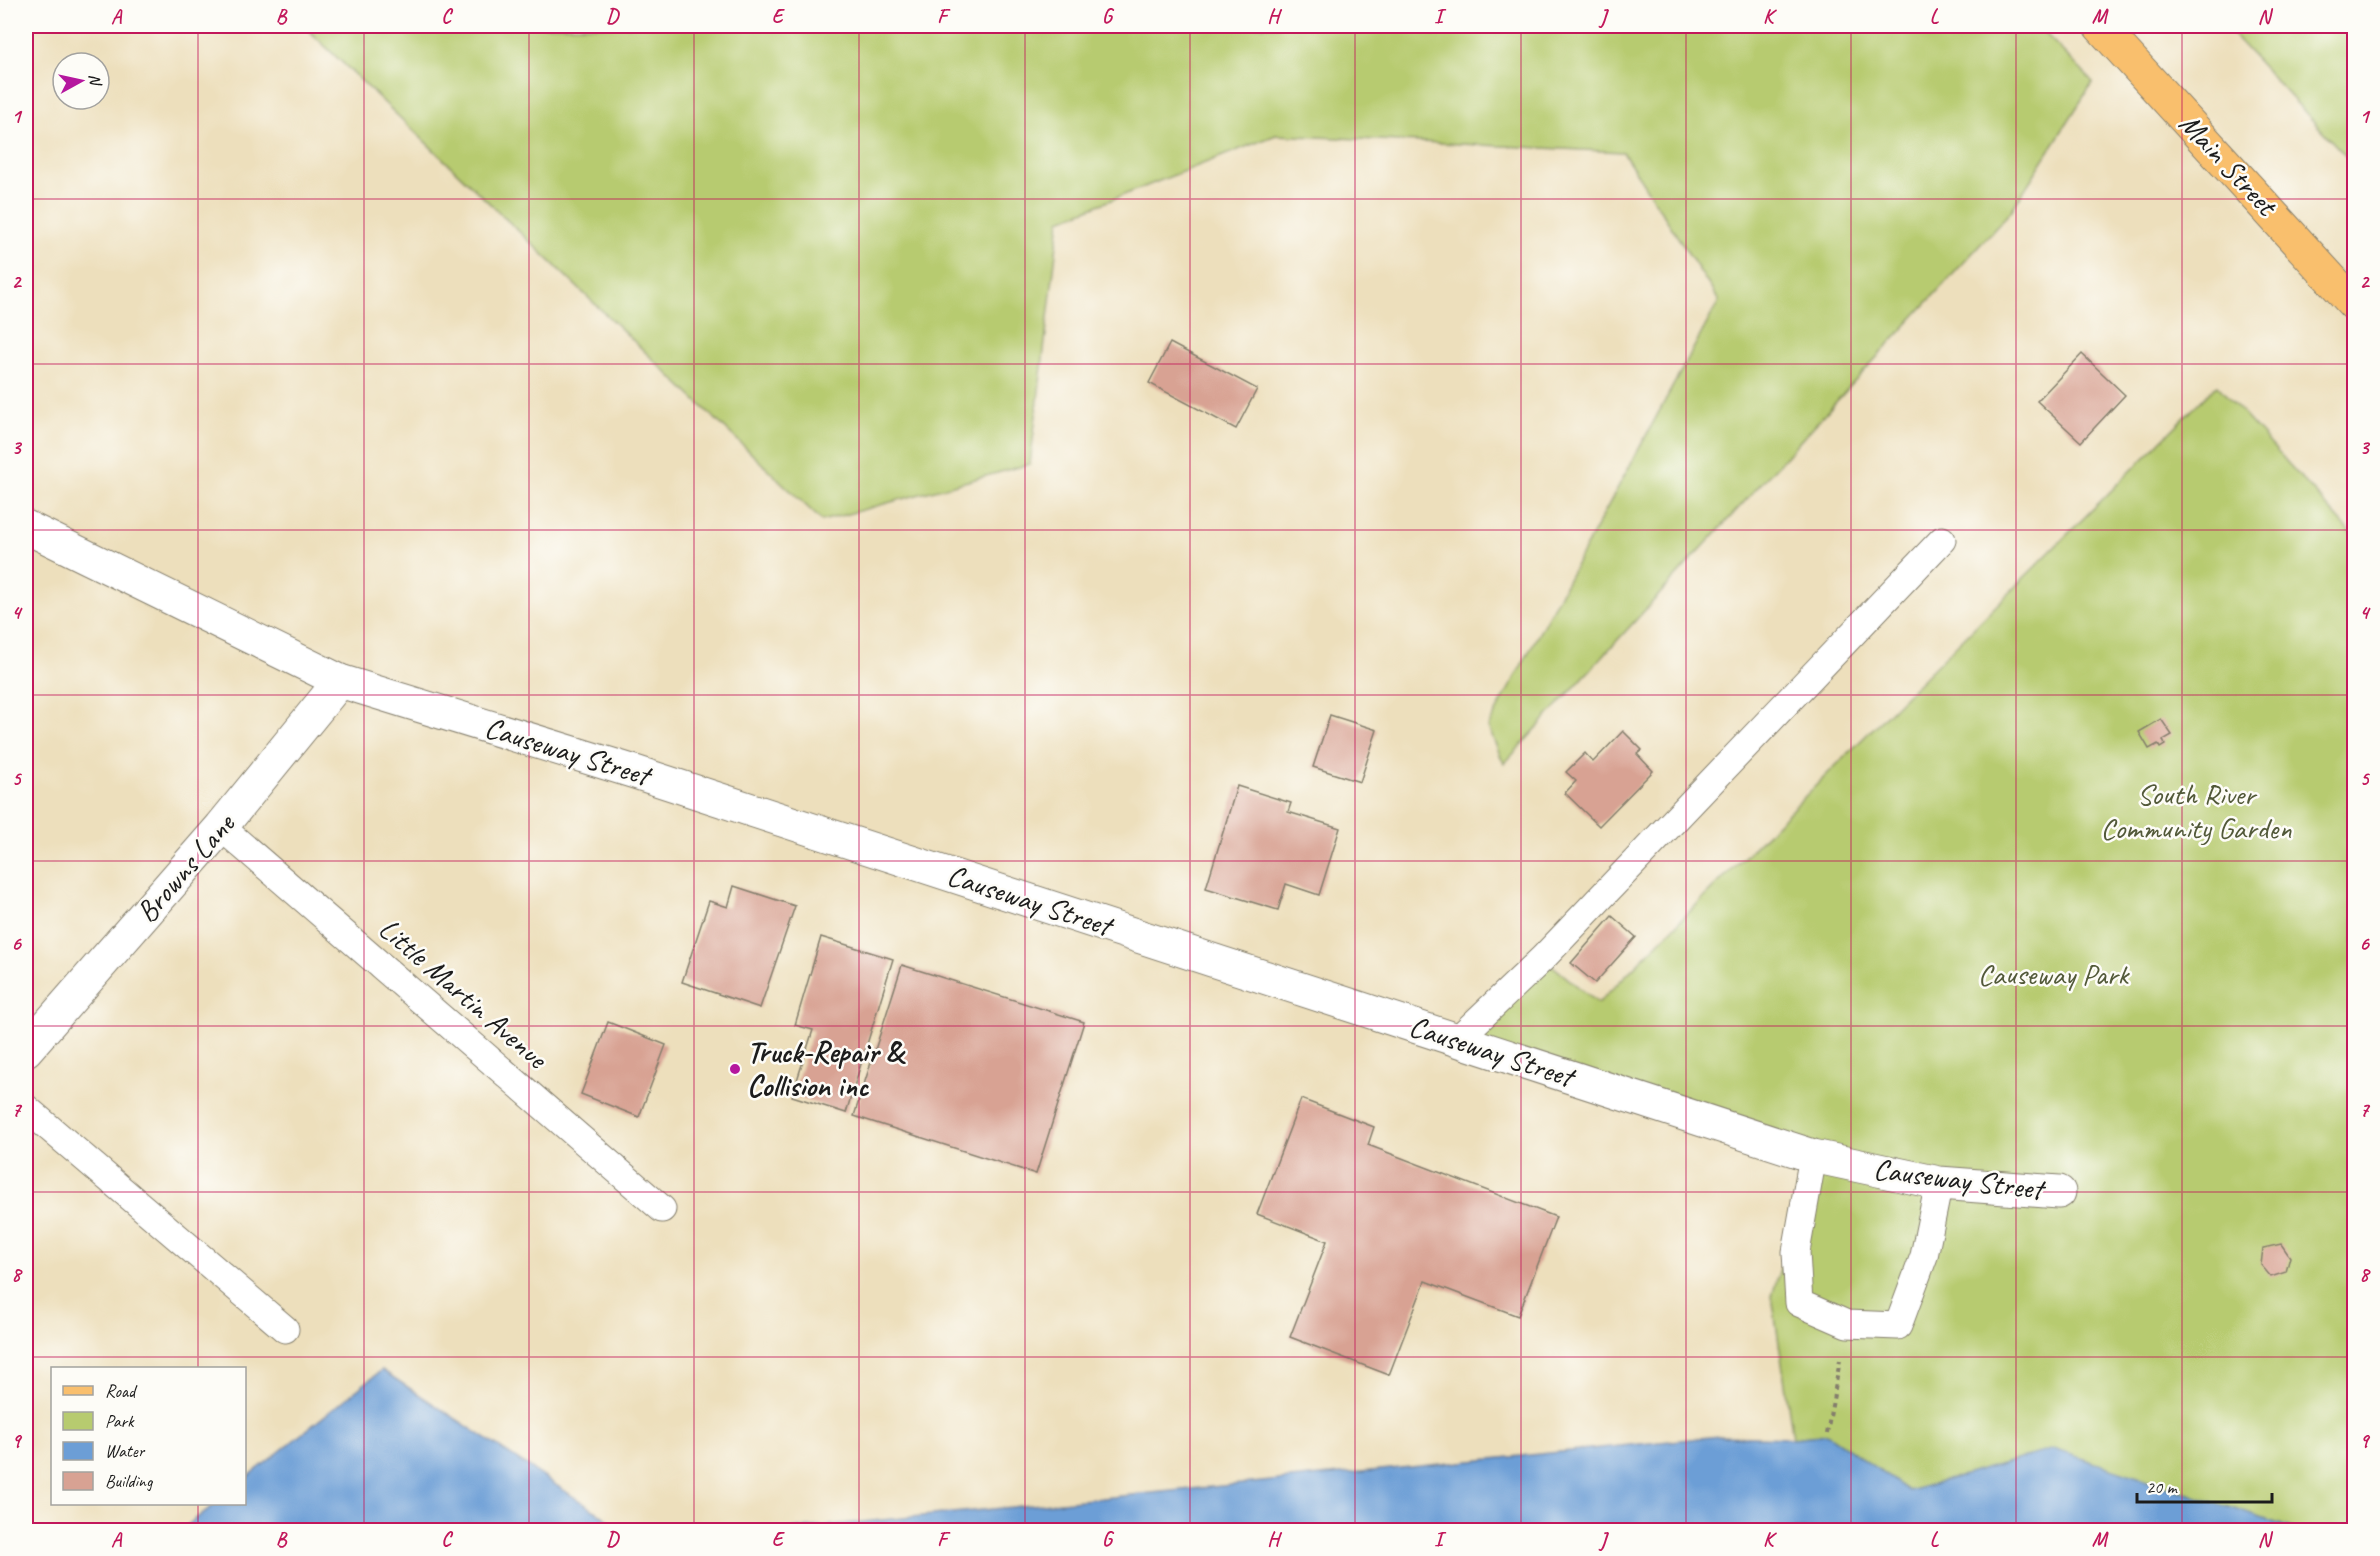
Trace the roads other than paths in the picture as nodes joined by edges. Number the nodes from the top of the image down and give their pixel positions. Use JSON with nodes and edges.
{"nodes":[{"id":1,"x":2100,"y":26,"type":"edge"},
{"id":2,"x":2355,"y":304,"type":"edge"},
{"id":3,"x":26,"y":527,"type":"edge"},
{"id":4,"x":1942,"y":540,"type":"dead end"},
{"id":5,"x":340,"y":681,"type":"junction"},
{"id":6,"x":221,"y":827,"type":"junction"},
{"id":7,"x":1457,"y":1040,"type":"junction"},
{"id":8,"x":26,"y":1050,"type":"edge"},
{"id":9,"x":26,"y":1108,"type":"edge"},
{"id":10,"x":1813,"y":1156,"type":"junction"},
{"id":11,"x":1939,"y":1183,"type":"junction"},
{"id":12,"x":2059,"y":1192,"type":"dead end"},
{"id":13,"x":662,"y":1209,"type":"dead end"},
{"id":14,"x":285,"y":1329,"type":"dead end"}],
"edges":[{"from":1,"to":2,"type":"main road","name":"Main Street"},
{"from":3,"to":5,"type":"street","name":"Causeway Street"},
{"from":4,"to":7,"type":"lane"},
{"from":5,"to":6,"type":"street","name":"Browns Lane"},
{"from":5,"to":7,"type":"street","name":"Causeway Street"},
{"from":6,"to":8,"type":"street","name":"Browns Lane"},
{"from":6,"to":13,"type":"lane","name":"Little Martin Avenue"},
{"from":7,"to":10,"type":"street","name":"Causeway Street"},
{"from":9,"to":14,"type":"lane"},
{"from":10,"to":11,"type":"street","name":"Causeway Street"},
{"from":10,"to":11,"type":"lane"},
{"from":11,"to":12,"type":"street","name":"Causeway Street"}]}
